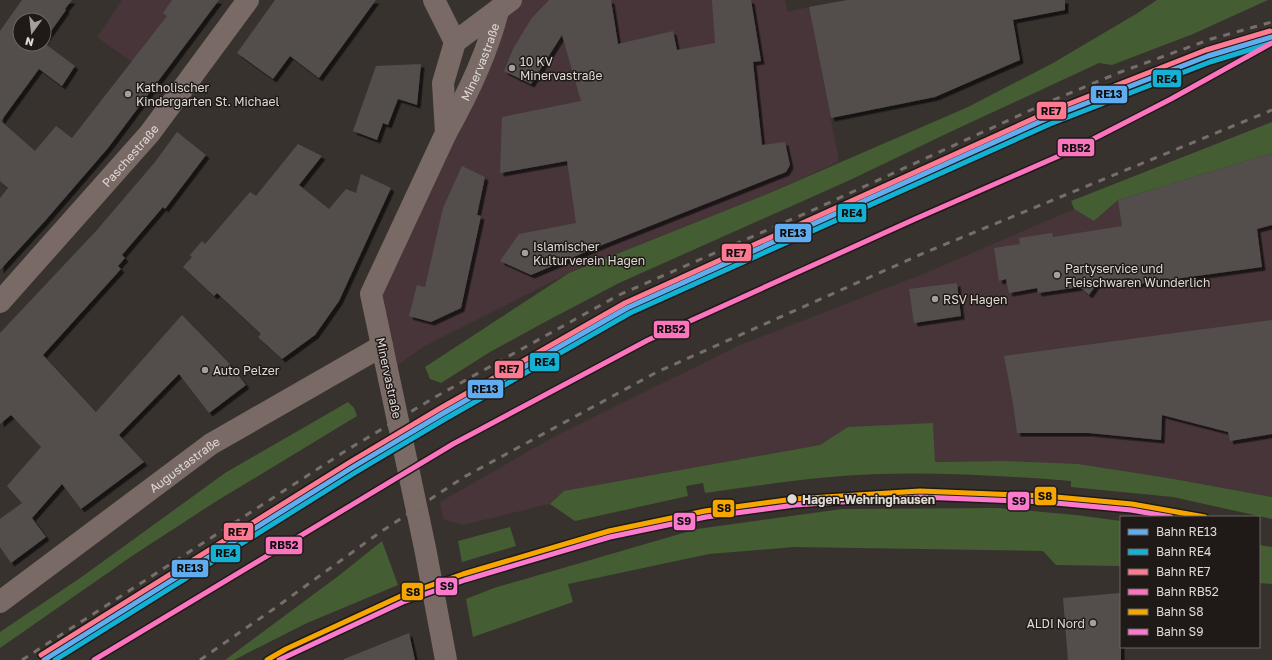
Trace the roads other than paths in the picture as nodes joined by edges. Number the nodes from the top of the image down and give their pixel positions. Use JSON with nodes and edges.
{"nodes":[{"id":1,"x":248,"y":0,"type":"edge"},
{"id":2,"x":434,"y":0,"type":"edge"},
{"id":3,"x":504,"y":5,"type":"edge"},
{"id":4,"x":456,"y":42,"type":"junction"},
{"id":5,"x":446,"y":133,"type":"junction"},
{"id":6,"x":0,"y":302,"type":"edge"},
{"id":7,"x":382,"y":346,"type":"junction"},
{"id":8,"x":0,"y":602,"type":"edge"},
{"id":9,"x":446,"y":660,"type":"edge"}],
"edges":[{"from":1,"to":6,"type":"street","name":"Paschestraße"},
{"from":2,"to":4,"type":"street"},
{"from":3,"to":4,"type":"street","name":"Minervastraße"},
{"from":3,"to":5,"type":"street","name":"Minervastraße"},
{"from":4,"to":5,"type":"street","name":"Minervastraße"},
{"from":5,"to":7,"type":"street","name":"Minervastraße"},
{"from":7,"to":8,"type":"street","name":"Augustastraße"},
{"from":7,"to":9,"type":"street","name":"Minervastraße"}]}
